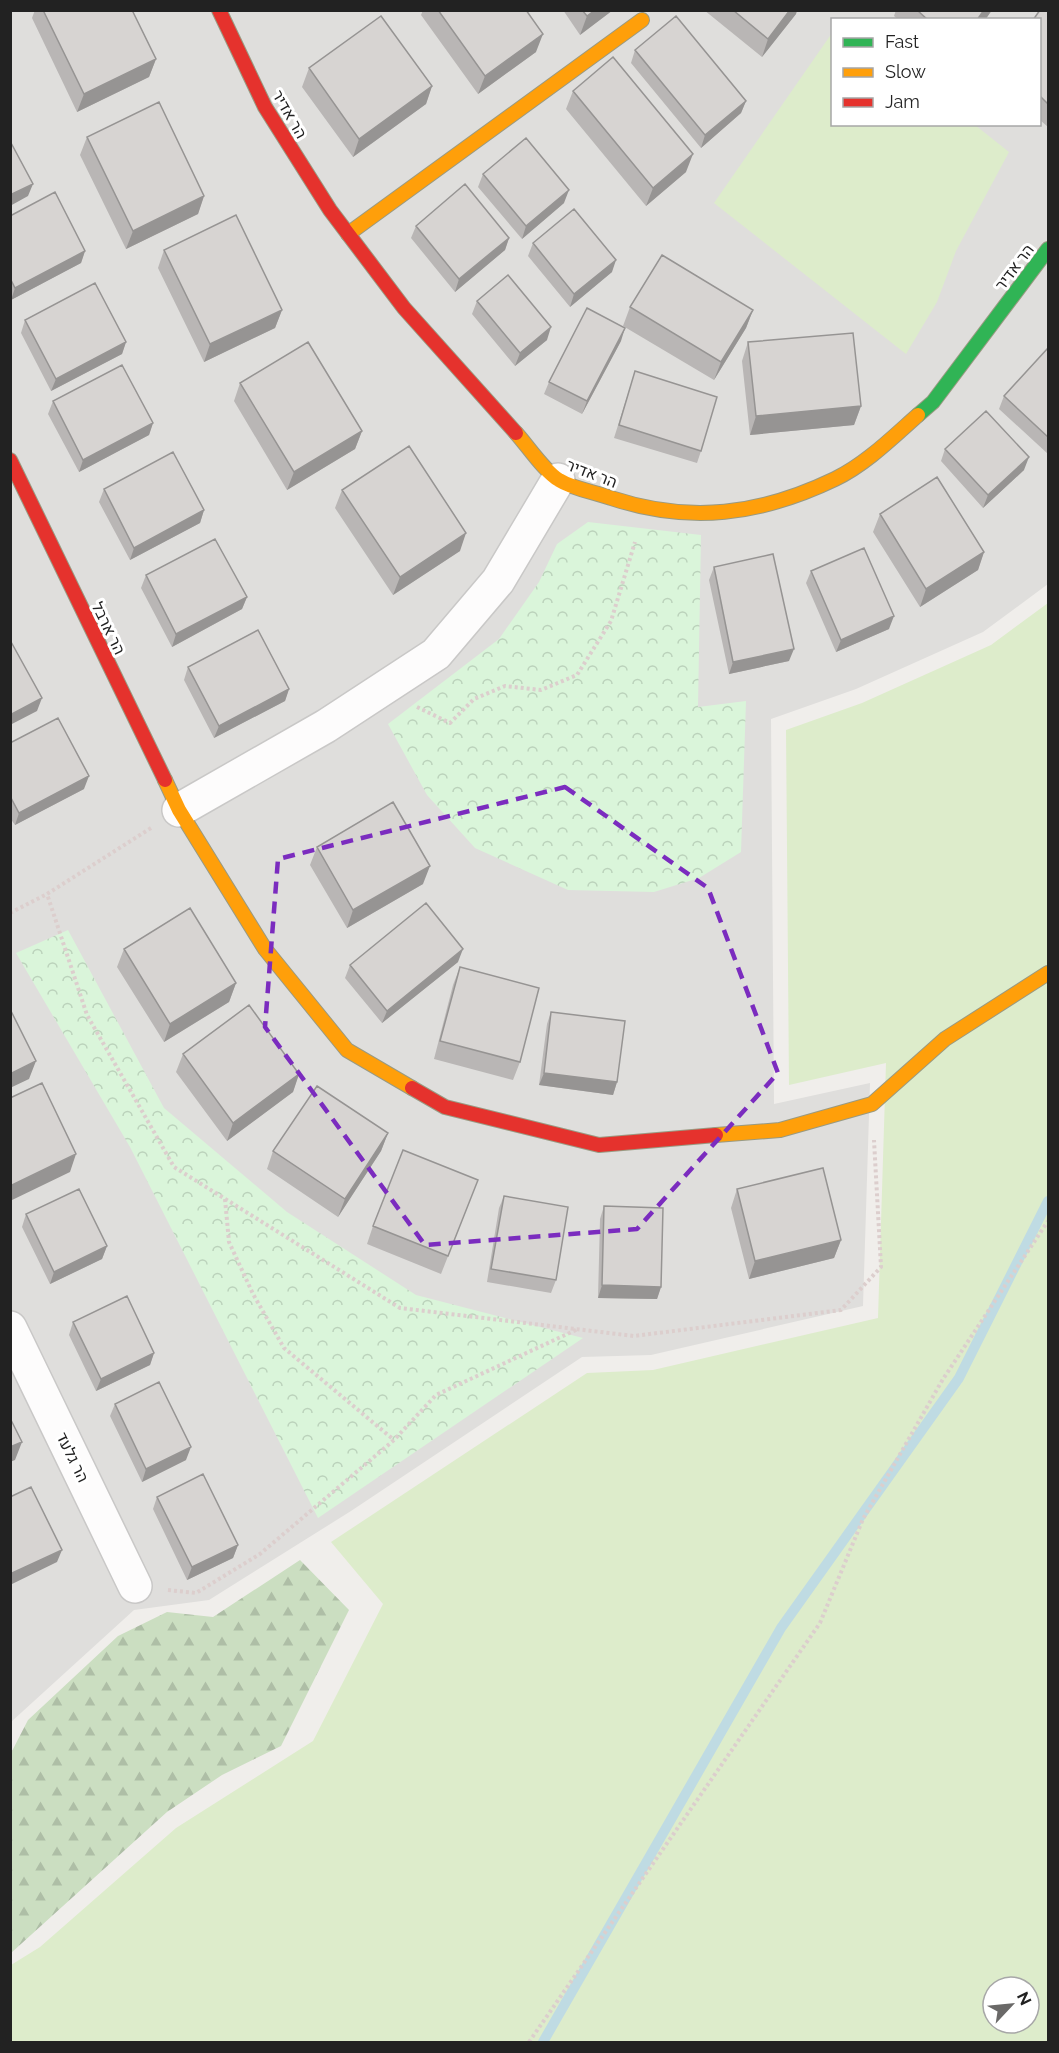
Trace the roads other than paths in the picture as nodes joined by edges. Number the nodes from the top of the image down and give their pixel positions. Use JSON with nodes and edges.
{"nodes":[{"id":1,"x":219,"y":10,"type":"edge"},
{"id":2,"x":642,"y":20,"type":"dead end"},
{"id":3,"x":348,"y":234,"type":"junction"},
{"id":4,"x":1048,"y":249,"type":"edge"},
{"id":5,"x":10,"y":460,"type":"edge"},
{"id":6,"x":558,"y":480,"type":"junction"},
{"id":7,"x":179,"y":810,"type":"junction"},
{"id":8,"x":1048,"y":973,"type":"edge"},
{"id":9,"x":10,"y":1328,"type":"edge"},
{"id":10,"x":135,"y":1586,"type":"road end"}],
"edges":[{"from":1,"to":3,"type":"street","name":"הר אדיר"},
{"from":2,"to":3,"type":"street"},
{"from":3,"to":6,"type":"street","name":"הר אדיר"},
{"from":4,"to":6,"type":"street","name":"הר אדיר"},
{"from":5,"to":7,"type":"street","name":"הר ארבל"},
{"from":6,"to":7,"type":"street"},
{"from":7,"to":8,"type":"street","name":"הר ארבל"},
{"from":9,"to":10,"type":"street","name":"הר גלעד"}]}
